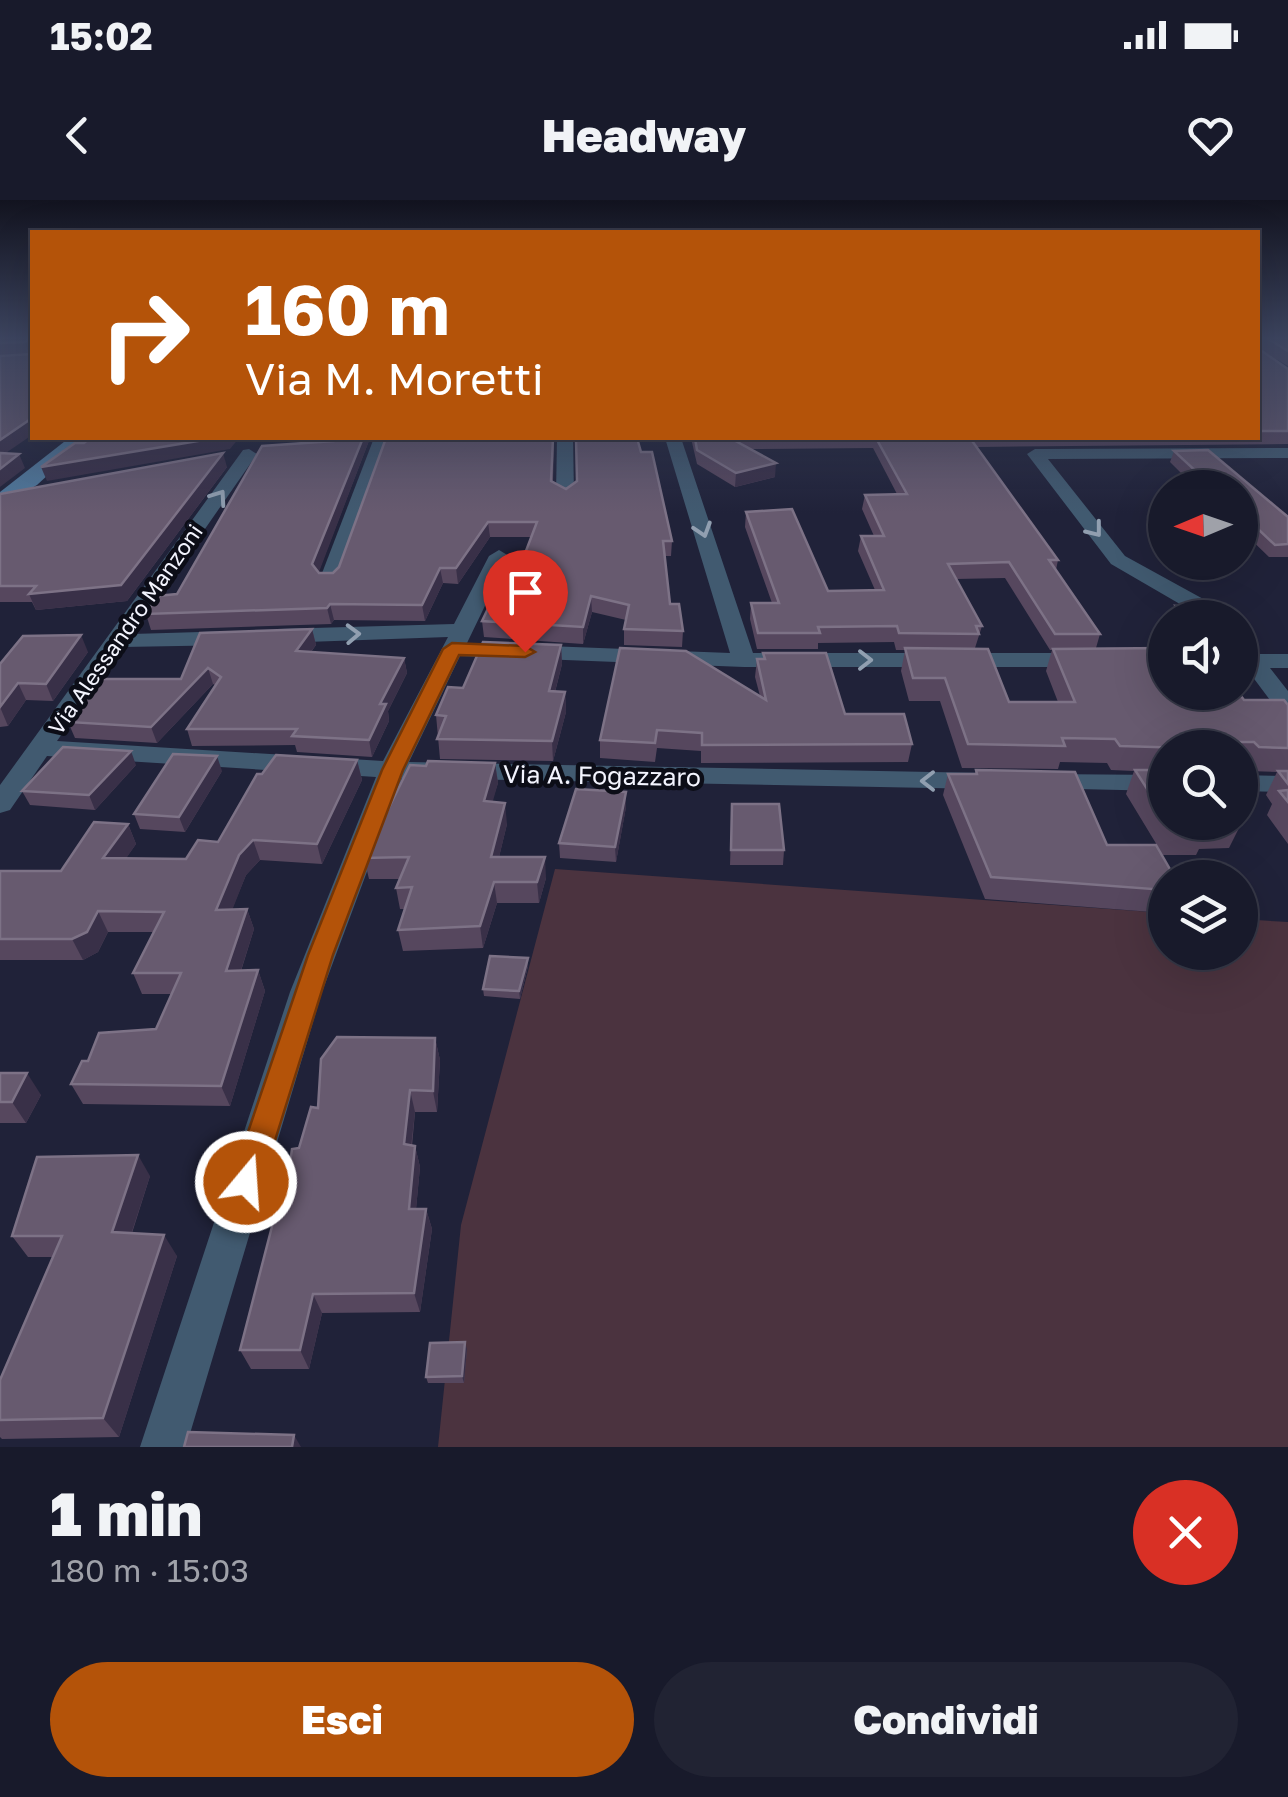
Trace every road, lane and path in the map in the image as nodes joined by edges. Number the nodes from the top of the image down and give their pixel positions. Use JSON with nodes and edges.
{"nodes":[{"id":1,"x":77,"y":440,"type":"edge"},
{"id":2,"x":331,"y":440,"type":"edge"},
{"id":3,"x":381,"y":440,"type":"edge"},
{"id":4,"x":565,"y":440,"type":"edge"},
{"id":5,"x":674,"y":440,"type":"edge"},
{"id":6,"x":1288,"y":453,"type":"edge"},
{"id":7,"x":38,"y":494,"type":"edge"},
{"id":8,"x":566,"y":495,"type":"edge"},
{"id":9,"x":1,"y":499,"type":"edge"},
{"id":10,"x":499,"y":556,"type":"dead end"},
{"id":11,"x":330,"y":581,"type":"edge"},
{"id":12,"x":1186,"y":600,"type":"edge"},
{"id":13,"x":457,"y":640,"type":"junction"},
{"id":14,"x":116,"y":642,"type":"junction"},
{"id":15,"x":1258,"y":658,"type":"edge"},
{"id":16,"x":744,"y":660,"type":"junction"},
{"id":17,"x":1108,"y":660,"type":"edge"},
{"id":18,"x":1288,"y":661,"type":"edge"},
{"id":19,"x":1258,"y":671,"type":"edge"},
{"id":20,"x":1288,"y":707,"type":"edge"},
{"id":21,"x":40,"y":748,"type":"junction"},
{"id":22,"x":392,"y":770,"type":"junction"},
{"id":23,"x":1148,"y":783,"type":"edge"},
{"id":24,"x":1258,"y":783,"type":"edge"},
{"id":25,"x":1288,"y":784,"type":"edge"},
{"id":26,"x":0,"y":804,"type":"edge"},
{"id":27,"x":163,"y":1447,"type":"edge"}],
"edges":[{"from":1,"to":9,"type":"street"},
{"from":14,"to":2,"type":"street","name":"Via Alessandro Manzoni","one_way":true},
{"from":3,"to":11,"type":"street"},
{"from":4,"to":8,"type":"street"},
{"from":5,"to":16,"type":"street","one_way":true},
{"from":6,"to":12,"type":"street","one_way":true},
{"from":7,"to":9,"type":"street"},
{"from":10,"to":13,"type":"street"},
{"from":14,"to":13,"type":"street","one_way":true},
{"from":13,"to":16,"type":"street"},
{"from":13,"to":22,"type":"street"},
{"from":14,"to":21,"type":"street","name":"Via Alessandro Manzoni"},
{"from":15,"to":18,"type":"street"},
{"from":16,"to":17,"type":"street","one_way":true},
{"from":19,"to":20,"type":"street"},
{"from":21,"to":22,"type":"street","name":"Via A. Fogazzaro"},
{"from":21,"to":26,"type":"street","name":"Via Alessandro Manzoni"},
{"from":23,"to":22,"type":"street","name":"Via A. Fogazzaro","one_way":true},
{"from":22,"to":27,"type":"street"},
{"from":24,"to":25,"type":"street"}]}
